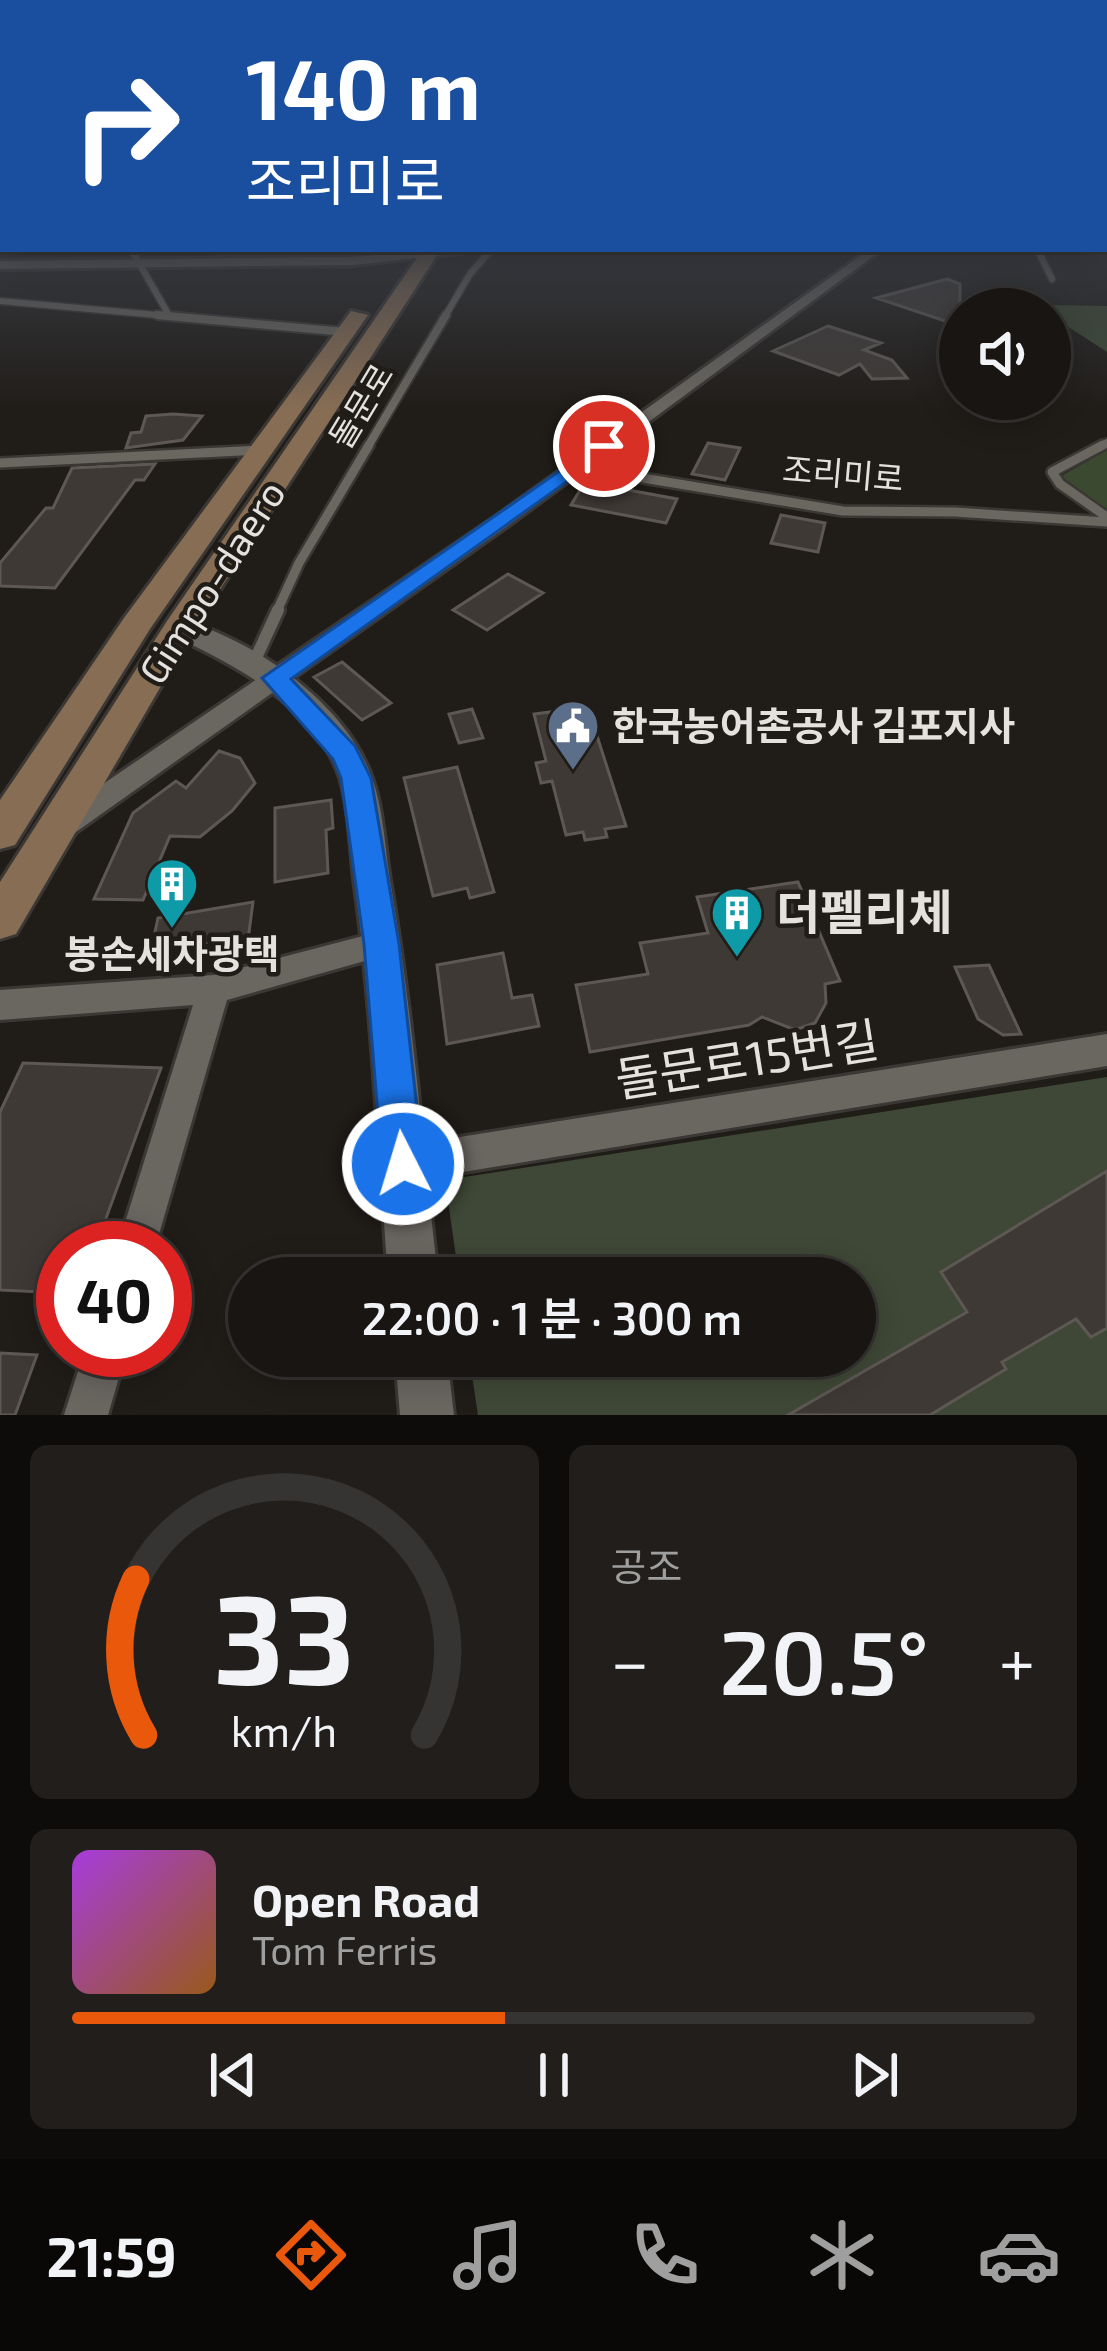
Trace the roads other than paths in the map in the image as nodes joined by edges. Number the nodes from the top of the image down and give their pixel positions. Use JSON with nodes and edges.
{"nodes":[{"id":1,"x":149,"y":280,"type":"edge"},
{"id":2,"x":392,"y":280,"type":"edge"},
{"id":3,"x":399,"y":280,"type":"edge"},
{"id":4,"x":466,"y":280,"type":"edge"},
{"id":5,"x":834,"y":280,"type":"edge"},
{"id":6,"x":0,"y":301,"type":"edge"},
{"id":7,"x":170,"y":317,"type":"junction"},
{"id":8,"x":346,"y":332,"type":"junction"},
{"id":9,"x":1107,"y":443,"type":"edge"},
{"id":10,"x":262,"y":451,"type":"junction"},
{"id":11,"x":0,"y":464,"type":"edge"},
{"id":12,"x":576,"y":466,"type":"junction"},
{"id":13,"x":1107,"y":519,"type":"edge"},
{"id":14,"x":136,"y":625,"type":"junction"},
{"id":15,"x":179,"y":628,"type":"junction"},
{"id":16,"x":264,"y":670,"type":"junction"},
{"id":17,"x":0,"y":794,"type":"edge"},
{"id":18,"x":0,"y":832,"type":"edge"},
{"id":19,"x":47,"y":844,"type":"junction"},
{"id":20,"x":0,"y":920,"type":"edge"},
{"id":21,"x":0,"y":939,"type":"edge"},
{"id":22,"x":382,"y":944,"type":"junction"},
{"id":23,"x":214,"y":989,"type":"junction"},
{"id":24,"x":0,"y":1005,"type":"edge"},
{"id":25,"x":1107,"y":1050,"type":"edge"},
{"id":26,"x":403,"y":1164,"type":"junction"},
{"id":27,"x":144,"y":1221,"type":"edge"},
{"id":28,"x":411,"y":1257,"type":"edge"},
{"id":29,"x":98,"y":1377,"type":"edge"},
{"id":30,"x":423,"y":1377,"type":"edge"},
{"id":31,"x":86,"y":1415,"type":"edge"},
{"id":32,"x":427,"y":1415,"type":"edge"}],
"edges":[{"from":1,"to":7,"type":"lane"},
{"from":2,"to":8,"type":"main road","name":"Gimpo-daero"},
{"from":3,"to":15,"type":"main road","name":"Gimpo-daero"},
{"from":4,"to":16,"type":"lane","name":"돌문로"},
{"from":5,"to":12,"type":"street"},
{"from":6,"to":7,"type":"lane"},
{"from":7,"to":8,"type":"lane"},
{"from":8,"to":10,"type":"main road","name":"Gimpo-daero"},
{"from":9,"to":13,"type":"lane","name":"조리미로"},
{"from":10,"to":11,"type":"lane"},
{"from":10,"to":14,"type":"main road","name":"Gimpo-daero"},
{"from":12,"to":13,"type":"lane","name":"조리미로"},
{"from":12,"to":16,"type":"street"},
{"from":14,"to":17,"type":"main road"},
{"from":14,"to":18,"type":"main road","name":"Gimpo-daero"},
{"from":15,"to":16,"type":"street"},
{"from":15,"to":19,"type":"main road","name":"Gimpo-daero"},
{"from":16,"to":19,"type":"street"},
{"from":16,"to":22,"type":"street"},
{"from":19,"to":20,"type":"main road","name":"Gimpo-daero"},
{"from":19,"to":21,"type":"main road"},
{"from":22,"to":23,"type":"street"},
{"from":22,"to":26,"type":"street"},
{"from":23,"to":24,"type":"street"},
{"from":23,"to":27,"type":"street"},
{"from":25,"to":26,"type":"street","name":"돌문로15번길"},
{"from":26,"to":28,"type":"street"},
{"from":29,"to":31,"type":"street"},
{"from":30,"to":32,"type":"street"}]}
